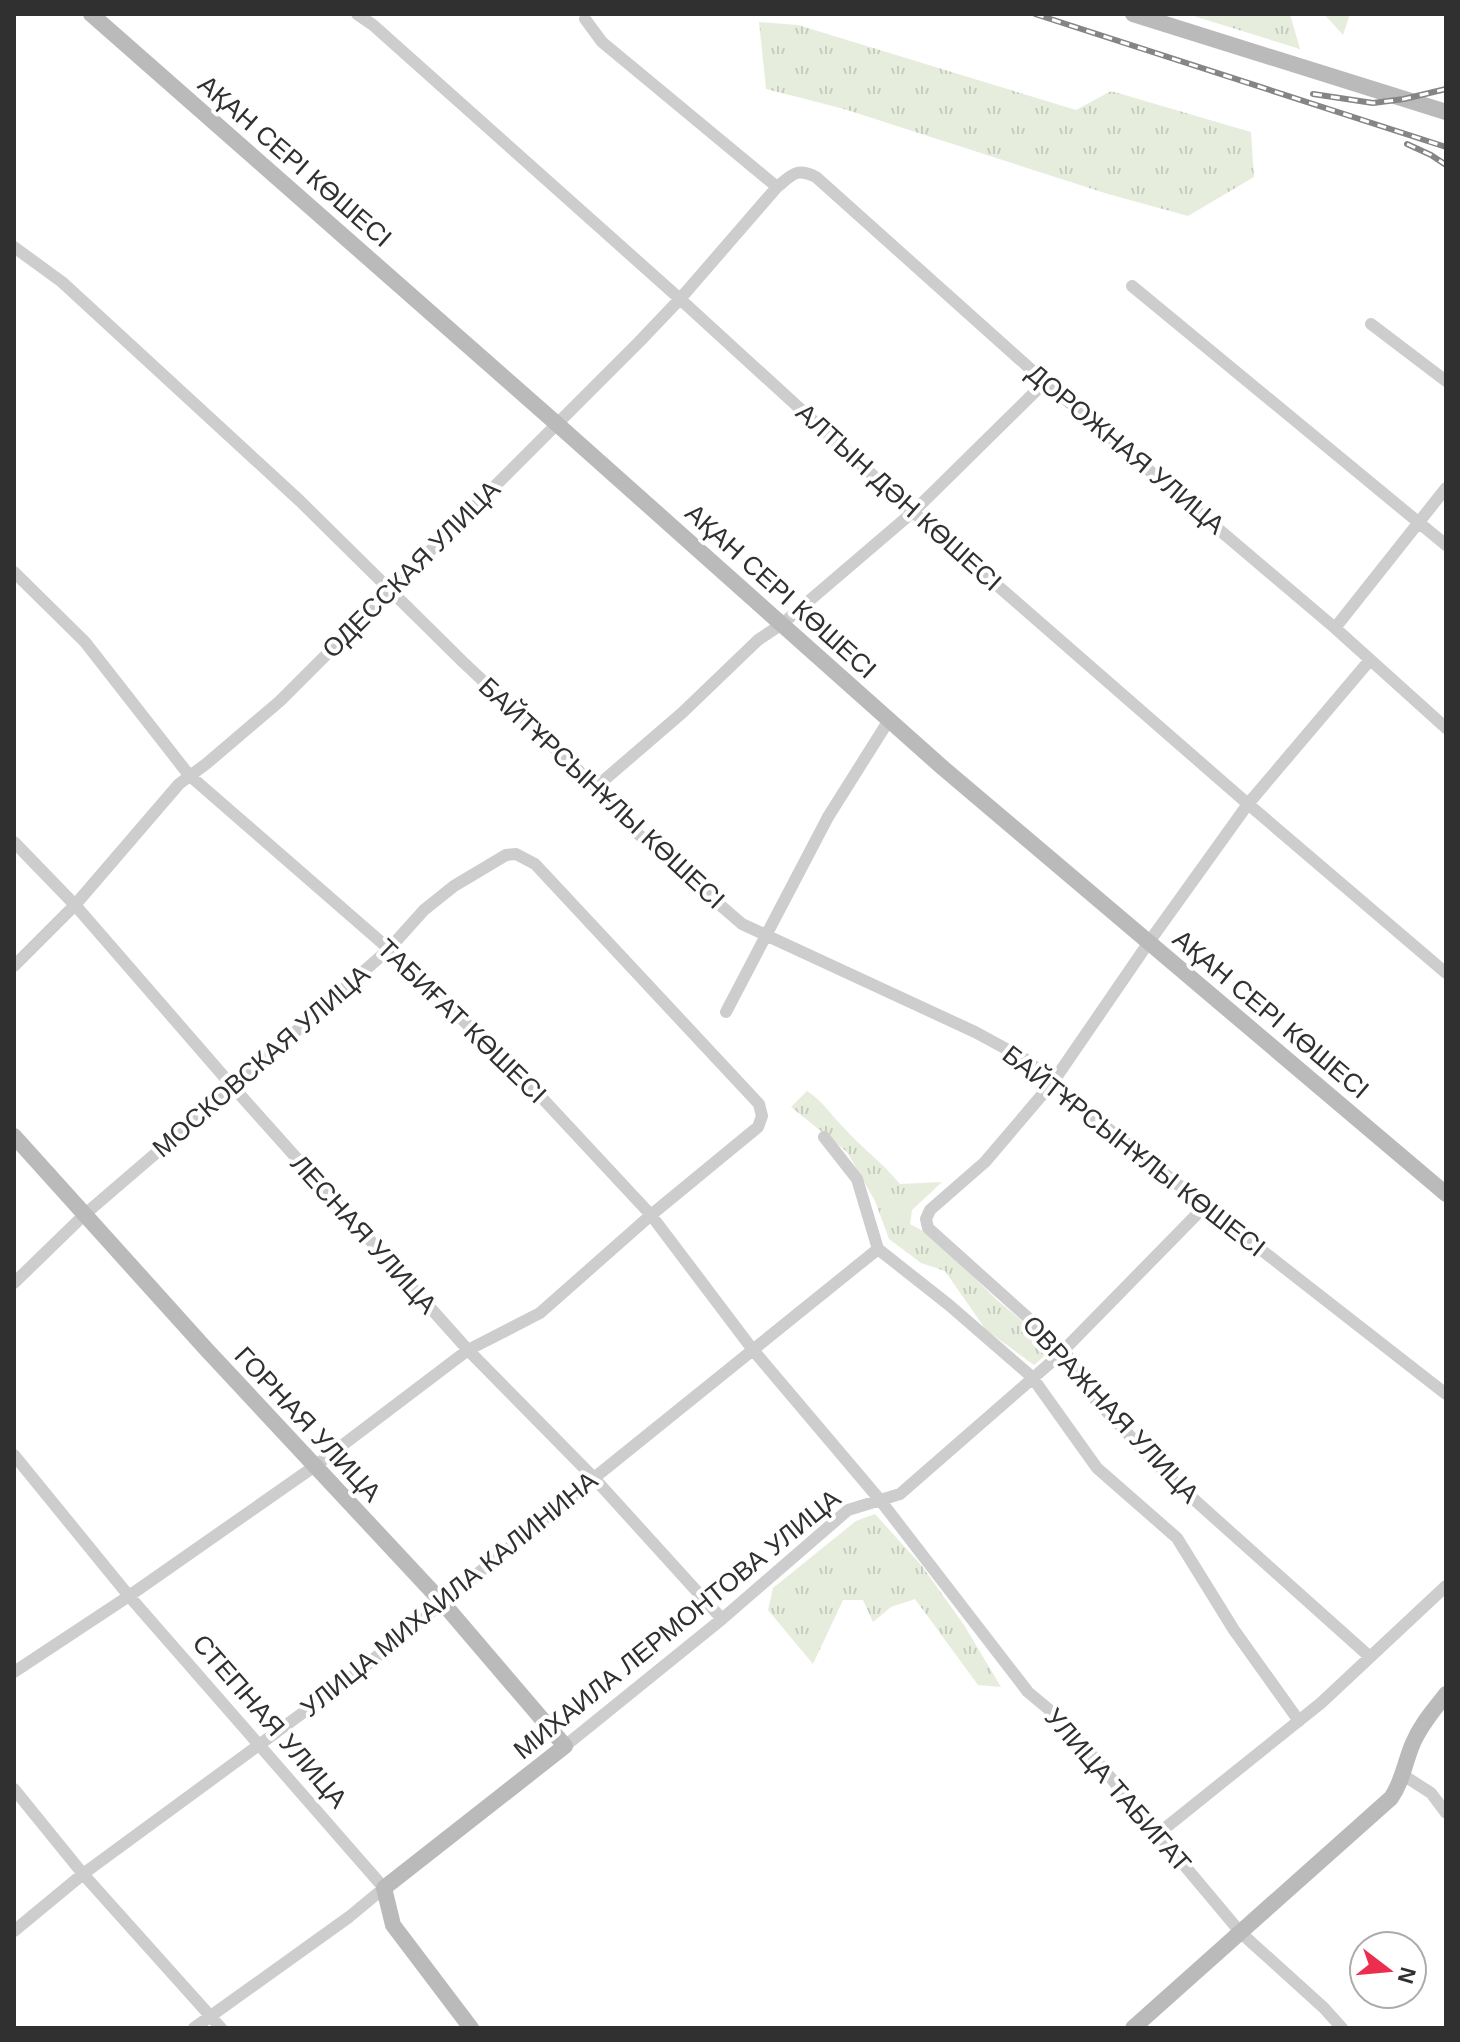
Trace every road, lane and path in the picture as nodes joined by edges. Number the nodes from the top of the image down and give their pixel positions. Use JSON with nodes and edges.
{"nodes":[{"id":1,"x":91,"y":14,"type":"edge"},
{"id":2,"x":357,"y":14,"type":"edge"},
{"id":3,"x":1133,"y":14,"type":"edge"},
{"id":4,"x":585,"y":19,"type":"dead end"},
{"id":5,"x":1446,"y":112,"type":"edge"},
{"id":6,"x":805,"y":172,"type":"joint"},
{"id":7,"x":777,"y":187,"type":"junction"},
{"id":8,"x":14,"y":247,"type":"edge"},
{"id":9,"x":1132,"y":286,"type":"dead end"},
{"id":10,"x":680,"y":299,"type":"junction"},
{"id":11,"x":1371,"y":324,"type":"dead end"},
{"id":12,"x":1446,"y":381,"type":"edge"},
{"id":13,"x":1045,"y":382,"type":"junction"},
{"id":14,"x":557,"y":424,"type":"junction"},
{"id":15,"x":1446,"y":488,"type":"edge"},
{"id":16,"x":913,"y":512,"type":"junction"},
{"id":17,"x":1418,"y":523,"type":"junction"},
{"id":18,"x":1446,"y":545,"type":"edge"},
{"id":19,"x":14,"y":572,"type":"edge"},
{"id":20,"x":390,"y":589,"type":"junction"},
{"id":21,"x":782,"y":624,"type":"junction"},
{"id":22,"x":1335,"y":628,"type":"junction"},
{"id":23,"x":1370,"y":660,"type":"junction"},
{"id":24,"x":889,"y":720,"type":"junction"},
{"id":25,"x":1446,"y":728,"type":"edge"},
{"id":26,"x":189,"y":775,"type":"junction"},
{"id":27,"x":596,"y":787,"type":"junction"},
{"id":28,"x":1248,"y":804,"type":"junction"},
{"id":29,"x":14,"y":842,"type":"edge"},
{"id":30,"x":75,"y":905,"type":"junction"},
{"id":31,"x":766,"y":936,"type":"junction"},
{"id":32,"x":1149,"y":942,"type":"junction"},
{"id":33,"x":389,"y":949,"type":"junction"},
{"id":34,"x":14,"y":966,"type":"edge"},
{"id":35,"x":1446,"y":973,"type":"edge"},
{"id":36,"x":726,"y":1012,"type":"dead end"},
{"id":37,"x":1053,"y":1082,"type":"junction"},
{"id":38,"x":233,"y":1087,"type":"junction"},
{"id":39,"x":14,"y":1136,"type":"edge"},
{"id":40,"x":824,"y":1137,"type":"dead end"},
{"id":41,"x":1446,"y":1194,"type":"edge"},
{"id":42,"x":1205,"y":1206,"type":"junction"},
{"id":43,"x":84,"y":1215,"type":"junction"},
{"id":44,"x":651,"y":1215,"type":"junction"},
{"id":45,"x":878,"y":1249,"type":"junction"},
{"id":46,"x":14,"y":1283,"type":"edge"},
{"id":47,"x":468,"y":1350,"type":"junction"},
{"id":48,"x":753,"y":1350,"type":"junction"},
{"id":49,"x":1064,"y":1350,"type":"junction"},
{"id":50,"x":1032,"y":1377,"type":"junction"},
{"id":51,"x":1446,"y":1394,"type":"edge"},
{"id":52,"x":14,"y":1455,"type":"edge"},
{"id":53,"x":315,"y":1466,"type":"junction"},
{"id":54,"x":594,"y":1478,"type":"junction"},
{"id":55,"x":880,"y":1500,"type":"junction"},
{"id":56,"x":1446,"y":1586,"type":"edge"},
{"id":57,"x":129,"y":1596,"type":"junction"},
{"id":58,"x":442,"y":1602,"type":"junction"},
{"id":59,"x":722,"y":1619,"type":"junction"},
{"id":60,"x":1370,"y":1657,"type":"junction"},
{"id":61,"x":14,"y":1672,"type":"edge"},
{"id":62,"x":1446,"y":1694,"type":"edge"},
{"id":63,"x":1299,"y":1721,"type":"junction"},
{"id":64,"x":260,"y":1744,"type":"junction"},
{"id":65,"x":565,"y":1746,"type":"junction"},
{"id":66,"x":1403,"y":1775,"type":"junction"},
{"id":67,"x":14,"y":1789,"type":"edge"},
{"id":68,"x":1446,"y":1813,"type":"edge"},
{"id":69,"x":1159,"y":1833,"type":"junction"},
{"id":70,"x":83,"y":1874,"type":"junction"},
{"id":71,"x":384,"y":1888,"type":"junction"},
{"id":72,"x":14,"y":1931,"type":"edge"},
{"id":73,"x":1241,"y":1933,"type":"junction"},
{"id":74,"x":210,"y":2015,"type":"junction"},
{"id":75,"x":194,"y":2028,"type":"edge"},
{"id":76,"x":221,"y":2028,"type":"edge"},
{"id":77,"x":471,"y":2028,"type":"edge"},
{"id":78,"x":1133,"y":2028,"type":"edge"},
{"id":79,"x":1342,"y":2028,"type":"edge"}],
"edges":[{"from":1,"to":14,"type":"street","name":"АҚАН СЕРІ КӨШЕСІ"},
{"from":2,"to":10,"type":"street","name":"АЛТЫН ДӘН КӨШЕСІ"},
{"from":3,"to":5,"type":"street"},
{"from":4,"to":7,"type":"street"},
{"from":6,"to":7,"type":"street","name":"ОДЕССКАЯ УЛИЦА"},
{"from":6,"to":13,"type":"street","name":"ДОРОЖНАЯ УЛИЦА"},
{"from":7,"to":10,"type":"street","name":"ОДЕССКАЯ УЛИЦА"},
{"from":8,"to":20,"type":"street","name":"БАЙТҰРСЫНҰЛЫ КӨШЕСІ"},
{"from":9,"to":17,"type":"street"},
{"from":10,"to":14,"type":"street","name":"ОДЕССКАЯ УЛИЦА"},
{"from":10,"to":16,"type":"street","name":"АЛТЫН ДӘН КӨШЕСІ"},
{"from":11,"to":12,"type":"street"},
{"from":13,"to":16,"type":"street"},
{"from":13,"to":22,"type":"street","name":"ДОРОЖНАЯ УЛИЦА"},
{"from":14,"to":20,"type":"street","name":"ОДЕССКАЯ УЛИЦА"},
{"from":14,"to":21,"type":"street","name":"АҚАН СЕРІ КӨШЕСІ"},
{"from":15,"to":17,"type":"street"},
{"from":16,"to":21,"type":"street"},
{"from":16,"to":28,"type":"street","name":"АЛТЫН ДӘН КӨШЕСІ"},
{"from":17,"to":18,"type":"street"},
{"from":17,"to":22,"type":"street"},
{"from":19,"to":26,"type":"street","name":"ТАБИҒАТ КӨШЕСІ"},
{"from":20,"to":26,"type":"street","name":"ОДЕССКАЯ УЛИЦА"},
{"from":20,"to":27,"type":"street","name":"БАЙТҰРСЫНҰЛЫ КӨШЕСІ"},
{"from":21,"to":24,"type":"street","name":"АҚАН СЕРІ КӨШЕСІ"},
{"from":21,"to":27,"type":"street"},
{"from":22,"to":23,"type":"street","name":"ДОРОЖНАЯ УЛИЦА"},
{"from":23,"to":25,"type":"street","name":"ДОРОЖНАЯ УЛИЦА"},
{"from":23,"to":28,"type":"street"},
{"from":24,"to":31,"type":"street"},
{"from":24,"to":32,"type":"street","name":"АҚАН СЕРІ КӨШЕСІ"},
{"from":26,"to":30,"type":"street","name":"ОДЕССКАЯ УЛИЦА"},
{"from":26,"to":33,"type":"street","name":"ТАБИҒАТ КӨШЕСІ"},
{"from":27,"to":31,"type":"street","name":"БАЙТҰРСЫНҰЛЫ КӨШЕСІ"},
{"from":28,"to":32,"type":"street"},
{"from":28,"to":35,"type":"street","name":"АЛТЫН ДӘН КӨШЕСІ"},
{"from":29,"to":30,"type":"street","name":"ЛЕСНАЯ УЛИЦА"},
{"from":30,"to":34,"type":"street","name":"ОДЕССКАЯ УЛИЦА"},
{"from":30,"to":38,"type":"street","name":"ЛЕСНАЯ УЛИЦА"},
{"from":31,"to":36,"type":"street"},
{"from":31,"to":37,"type":"street","name":"БАЙТҰРСЫНҰЛЫ КӨШЕСІ"},
{"from":32,"to":37,"type":"street"},
{"from":32,"to":41,"type":"street","name":"АҚАН СЕРІ КӨШЕСІ"},
{"from":33,"to":38,"type":"street","name":"МОСКОВСКАЯ УЛИЦА"},
{"from":33,"to":44,"type":"street","name":"ТАБИҒАТ КӨШЕСІ"},
{"from":33,"to":44,"type":"street","name":"МОСКОВСКАЯ УЛИЦА"},
{"from":37,"to":42,"type":"street","name":"БАЙТҰРСЫНҰЛЫ КӨШЕСІ"},
{"from":37,"to":49,"type":"street","name":"ОВРАЖНАЯ УЛИЦА"},
{"from":38,"to":43,"type":"street","name":"МОСКОВСКАЯ УЛИЦА"},
{"from":38,"to":47,"type":"street","name":"ЛЕСНАЯ УЛИЦА"},
{"from":39,"to":43,"type":"street","name":"ГОРНАЯ УЛИЦА"},
{"from":40,"to":45,"type":"street"},
{"from":42,"to":49,"type":"street","name":"МИХАИЛА ЛЕРМОНТОВА УЛИЦА"},
{"from":42,"to":51,"type":"street","name":"БАЙТҰРСЫНҰЛЫ КӨШЕСІ"},
{"from":43,"to":46,"type":"street","name":"МОСКОВСКАЯ УЛИЦА"},
{"from":43,"to":53,"type":"street","name":"ГОРНАЯ УЛИЦА"},
{"from":44,"to":47,"type":"street"},
{"from":44,"to":48,"type":"street","name":"ТАБИҒАТ КӨШЕСІ"},
{"from":45,"to":48,"type":"street","name":"УЛИЦА МИХАИЛА КАЛИНИНА"},
{"from":45,"to":50,"type":"street","name":"ОВРАЖНАЯ УЛИЦА"},
{"from":47,"to":53,"type":"street"},
{"from":47,"to":54,"type":"street","name":"ЛЕСНАЯ УЛИЦА"},
{"from":48,"to":54,"type":"street","name":"УЛИЦА МИХАИЛА КАЛИНИНА"},
{"from":48,"to":55,"type":"street","name":"ТАБИҒАТ КӨШЕСІ"},
{"from":49,"to":50,"type":"street","name":"МИХАИЛА ЛЕРМОНТОВА УЛИЦА"},
{"from":49,"to":60,"type":"street","name":"ОВРАЖНАЯ УЛИЦА"},
{"from":50,"to":55,"type":"street","name":"МИХАИЛА ЛЕРМОНТОВА УЛИЦА"},
{"from":50,"to":63,"type":"street","name":"ОВРАЖНАЯ УЛИЦА"},
{"from":52,"to":57,"type":"street","name":"СТЕПНАЯ УЛИЦА"},
{"from":53,"to":57,"type":"street"},
{"from":53,"to":58,"type":"street","name":"ГОРНАЯ УЛИЦА"},
{"from":54,"to":58,"type":"street","name":"УЛИЦА МИХАИЛА КАЛИНИНА"},
{"from":54,"to":59,"type":"street","name":"ЛЕСНАЯ УЛИЦА"},
{"from":55,"to":59,"type":"street","name":"МИХАИЛА ЛЕРМОНТОВА УЛИЦА"},
{"from":55,"to":69,"type":"street","name":"УЛИЦА ТАБИГАТ"},
{"from":56,"to":60,"type":"street"},
{"from":57,"to":61,"type":"street"},
{"from":57,"to":64,"type":"street","name":"СТЕПНАЯ УЛИЦА"},
{"from":58,"to":64,"type":"street","name":"УЛИЦА МИХАИЛА КАЛИНИНА"},
{"from":58,"to":65,"type":"street","name":"ГОРНАЯ УЛИЦА"},
{"from":59,"to":65,"type":"street","name":"МИХАИЛА ЛЕРМОНТОВА УЛИЦА"},
{"from":60,"to":63,"type":"street"},
{"from":62,"to":66,"type":"street"},
{"from":63,"to":69,"type":"street"},
{"from":64,"to":70,"type":"street","name":"УЛИЦА МИХАИЛА КАЛИНИНА"},
{"from":64,"to":71,"type":"street","name":"СТЕПНАЯ УЛИЦА"},
{"from":65,"to":71,"type":"street","name":"МИХАИЛА ЛЕРМОНТОВА УЛИЦА"},
{"from":66,"to":68,"type":"street"},
{"from":66,"to":73,"type":"street"},
{"from":67,"to":70,"type":"street"},
{"from":69,"to":73,"type":"street","name":"УЛИЦА ТАБИГАТ"},
{"from":70,"to":72,"type":"street","name":"УЛИЦА МИХАИЛА КАЛИНИНА"},
{"from":70,"to":74,"type":"street"},
{"from":71,"to":74,"type":"street","name":"МИХАИЛА ЛЕРМОНТОВА УЛИЦА"},
{"from":71,"to":77,"type":"street","name":"СТЕПНАЯ УЛИЦА"},
{"from":73,"to":78,"type":"street"},
{"from":73,"to":79,"type":"street","name":"УЛИЦА ТАБИГАТ"},
{"from":74,"to":75,"type":"street","name":"МИХАИЛА ЛЕРМОНТОВА УЛИЦА"},
{"from":74,"to":76,"type":"street"}]}
